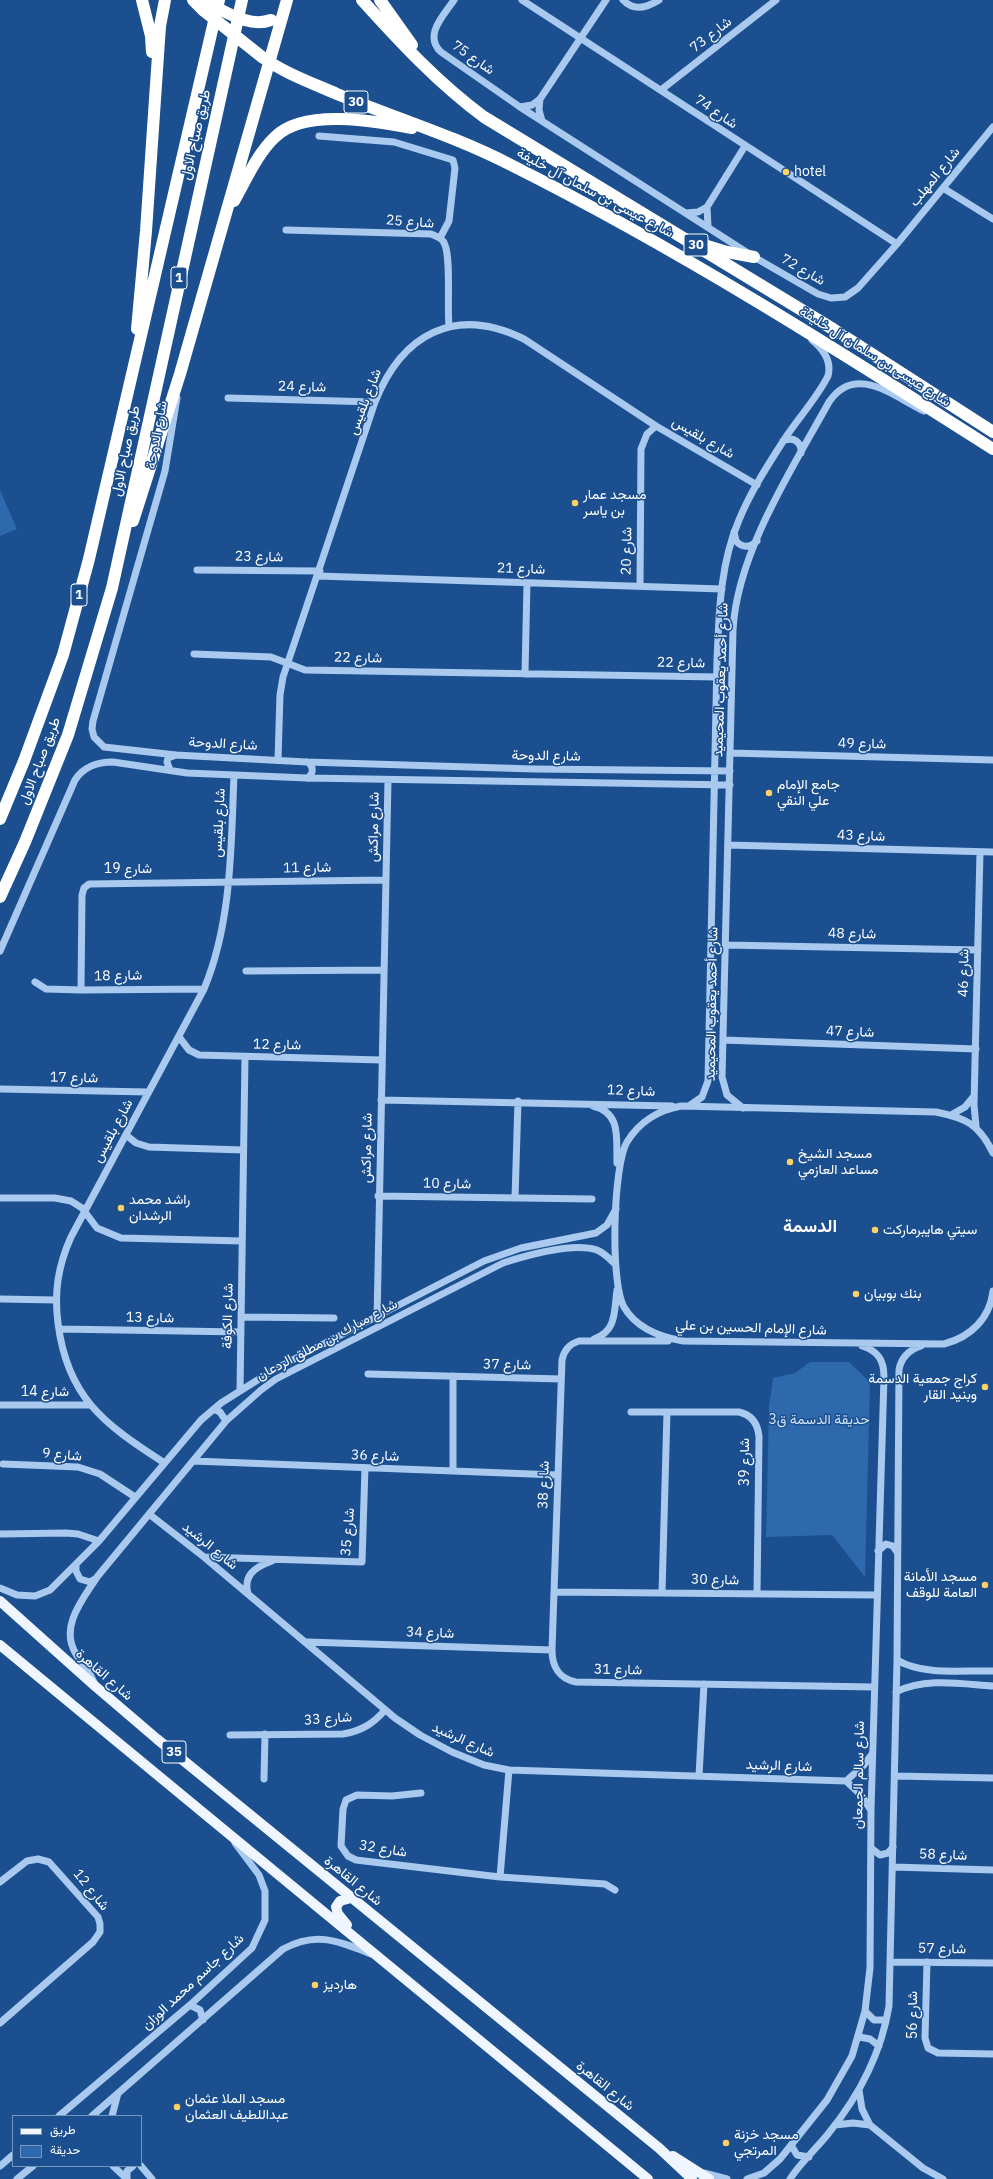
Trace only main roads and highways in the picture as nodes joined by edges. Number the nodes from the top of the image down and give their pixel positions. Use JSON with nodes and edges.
{"nodes":[{"id":1,"x":142,"y":0,"type":"edge"},
{"id":2,"x":166,"y":0,"type":"edge"},
{"id":3,"x":193,"y":0,"type":"edge"},
{"id":4,"x":242,"y":0,"type":"edge"},
{"id":5,"x":362,"y":0,"type":"edge"},
{"id":6,"x":380,"y":0,"type":"edge"},
{"id":7,"x":287,"y":1,"type":"edge"},
{"id":8,"x":207,"y":3,"type":"edge"},
{"id":9,"x":266,"y":59,"type":"junction"},
{"id":10,"x":430,"y":71,"type":"junction"},
{"id":11,"x":155,"y":98,"type":"junction"},
{"id":12,"x":446,"y":135,"type":"junction"},
{"id":13,"x":224,"y":218,"type":"junction"},
{"id":14,"x":688,"y":240,"type":"junction"},
{"id":15,"x":754,"y":256,"type":"road end"},
{"id":16,"x":135,"y":364,"type":"junction"},
{"id":17,"x":993,"y":432,"type":"edge"},
{"id":18,"x":993,"y":448,"type":"edge"},
{"id":19,"x":120,"y":556,"type":"junction"},
{"id":20,"x":0,"y":819,"type":"edge"},
{"id":21,"x":0,"y":897,"type":"edge"},
{"id":22,"x":0,"y":1602,"type":"edge"},
{"id":23,"x":0,"y":1645,"type":"edge"},
{"id":24,"x":352,"y":1898,"type":"junction"},
{"id":25,"x":350,"y":1933,"type":"junction"},
{"id":26,"x":695,"y":2175,"type":"edge"},
{"id":27,"x":648,"y":2179,"type":"edge"},
{"id":28,"x":709,"y":2179,"type":"edge"}],
"edges":[{"from":1,"to":11,"type":"highway"},
{"from":2,"to":11,"type":"highway"},
{"from":3,"to":8,"type":"highway","name":"شارع عيسى بن سلمان آل خليفة","number":"30"},
{"from":4,"to":19,"type":"highway","name":"طريق صباح الاول","number":"1"},
{"from":5,"to":10,"type":"highway","name":"شارع عيسى بن سلمان آل خليفة","number":"30"},
{"from":6,"to":10,"type":"highway"},
{"from":7,"to":8,"type":"highway","bridge":true},
{"from":7,"to":9,"type":"highway"},
{"from":8,"to":9,"type":"highway","name":"شارع عيسى بن سلمان آل خليفة","number":"30","bridge":true},
{"from":8,"to":16,"type":"highway","name":"طريق صباح الاول","number":"1"},
{"from":9,"to":12,"type":"highway","name":"شارع عيسى بن سلمان آل خليفة","number":"30"},
{"from":9,"to":13,"type":"highway"},
{"from":10,"to":14,"type":"highway","name":"شارع عيسى بن سلمان آل خليفة","number":"30"},
{"from":11,"to":16,"type":"highway"},
{"from":12,"to":13,"type":"highway"},
{"from":12,"to":18,"type":"highway","name":"شارع عيسى بن سلمان آل خليفة","number":"30"},
{"from":13,"to":19,"type":"highway"},
{"from":14,"to":15,"type":"highway"},
{"from":14,"to":17,"type":"highway","name":"شارع عيسى بن سلمان آل خليفة","number":"30"},
{"from":16,"to":20,"type":"highway","name":"طريق صباح الاول","number":"1"},
{"from":19,"to":21,"type":"highway","name":"طريق صباح الاول","number":"1"},
{"from":22,"to":24,"type":"main road","name":"شارع القاهرة","number":"35"},
{"from":23,"to":25,"type":"main road","number":"35"},
{"from":24,"to":25,"type":"main road"},
{"from":24,"to":26,"type":"main road","name":"شارع القاهرة"},
{"from":25,"to":27,"type":"main road"},
{"from":26,"to":28,"type":"main road","name":"شارع القاهرة"}]}
